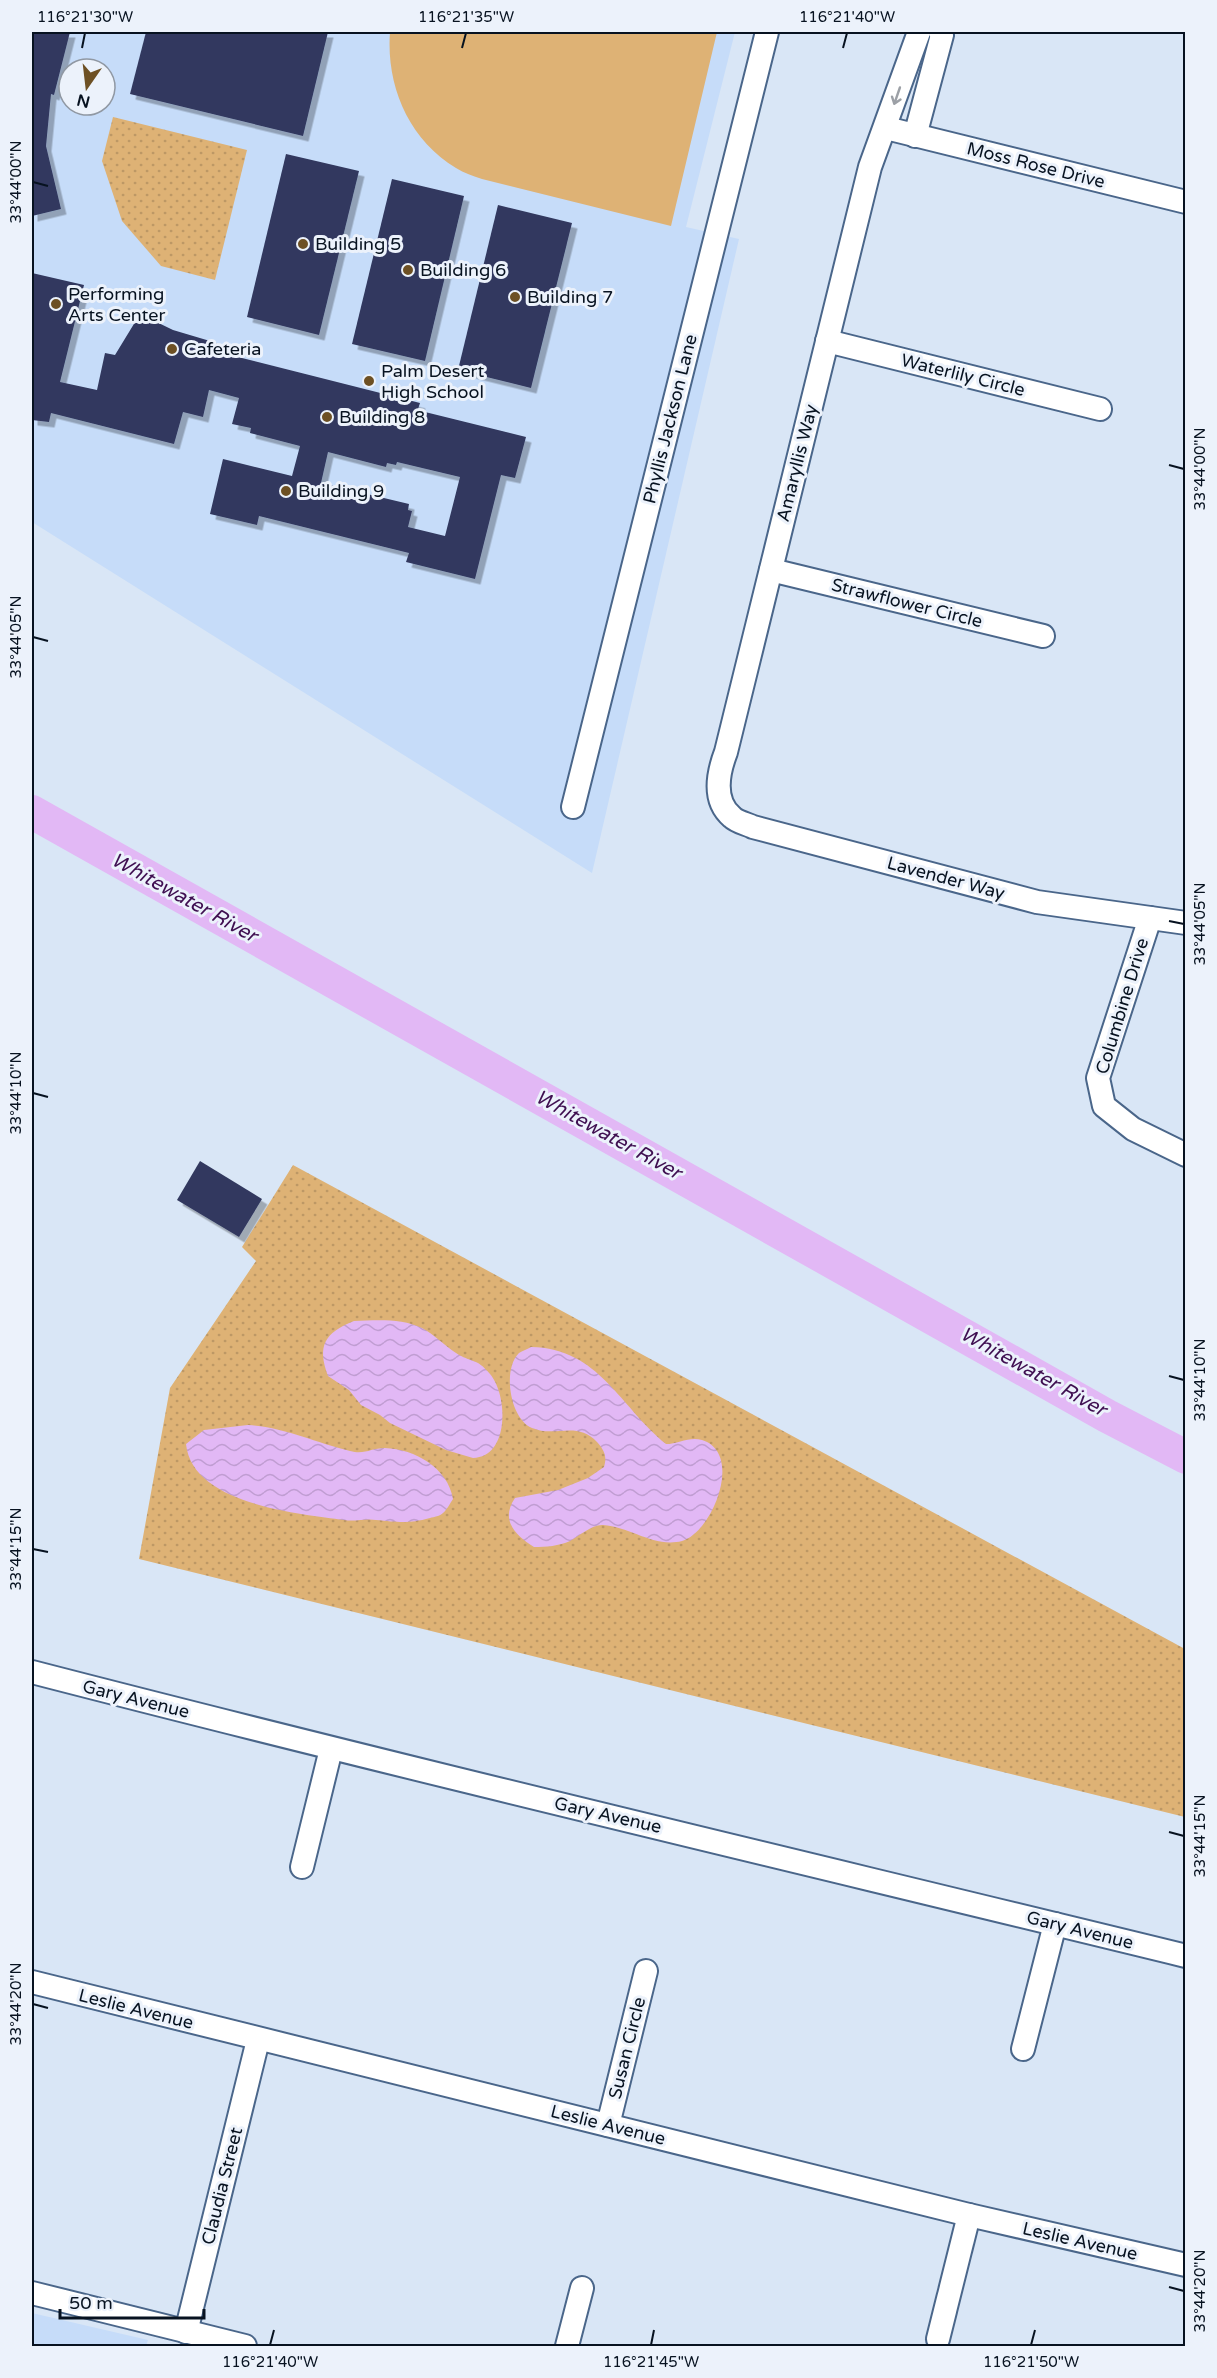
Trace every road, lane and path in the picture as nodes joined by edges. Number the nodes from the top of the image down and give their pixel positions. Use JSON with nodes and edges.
{"nodes":[{"id":1,"x":767,"y":32,"type":"edge"},
{"id":2,"x":919,"y":32,"type":"edge"},
{"id":3,"x":940,"y":32,"type":"edge"},
{"id":4,"x":886,"y":129,"type":"junction"},
{"id":5,"x":915,"y":135,"type":"junction"},
{"id":6,"x":1185,"y":202,"type":"edge"},
{"id":7,"x":827,"y":341,"type":"junction"},
{"id":8,"x":1100,"y":409,"type":"dead end"},
{"id":9,"x":771,"y":570,"type":"junction"},
{"id":10,"x":1043,"y":636,"type":"dead end"},
{"id":11,"x":719,"y":800,"type":"joint"},
{"id":12,"x":573,"y":807,"type":"dead end"},
{"id":13,"x":1150,"y":918,"type":"junction"},
{"id":14,"x":1185,"y":923,"type":"edge"},
{"id":15,"x":1185,"y":1155,"type":"edge"},
{"id":16,"x":32,"y":1672,"type":"edge"},
{"id":17,"x":331,"y":1749,"type":"junction"},
{"id":18,"x":302,"y":1867,"type":"dead end"},
{"id":19,"x":1055,"y":1924,"type":"junction"},
{"id":20,"x":1185,"y":1956,"type":"edge"},
{"id":21,"x":646,"y":1971,"type":"dead end"},
{"id":22,"x":32,"y":1982,"type":"edge"},
{"id":23,"x":258,"y":2040,"type":"junction"},
{"id":24,"x":1023,"y":2049,"type":"dead end"},
{"id":25,"x":608,"y":2125,"type":"junction"},
{"id":26,"x":969,"y":2215,"type":"junction"},
{"id":27,"x":1185,"y":2265,"type":"edge"},
{"id":28,"x":582,"y":2288,"type":"dead end"},
{"id":29,"x":32,"y":2293,"type":"edge"},
{"id":30,"x":186,"y":2332,"type":"junction"},
{"id":31,"x":938,"y":2339,"type":"dead end"},
{"id":32,"x":245,"y":2346,"type":"edge"},
{"id":33,"x":567,"y":2346,"type":"edge"}],
"edges":[{"from":1,"to":12,"type":"street","name":"Phyllis Jackson Lane"},
{"from":2,"to":4,"type":"street","name":"Amaryllis Way","one_way":true},
{"from":3,"to":5,"type":"street"},
{"from":4,"to":5,"type":"street","name":"Moss Rose Drive"},
{"from":4,"to":7,"type":"street","name":"Amaryllis Way"},
{"from":5,"to":6,"type":"street","name":"Moss Rose Drive"},
{"from":7,"to":8,"type":"street","name":"Waterlily Circle"},
{"from":7,"to":9,"type":"street","name":"Amaryllis Way"},
{"from":9,"to":10,"type":"street","name":"Strawflower Circle"},
{"from":9,"to":11,"type":"street","name":"Amaryllis Way"},
{"from":11,"to":13,"type":"street","name":"Lavender Way"},
{"from":13,"to":14,"type":"street","name":"Lavender Way"},
{"from":13,"to":15,"type":"street","name":"Columbine Drive"},
{"from":16,"to":17,"type":"street","name":"Gary Avenue"},
{"from":17,"to":18,"type":"street"},
{"from":17,"to":19,"type":"street","name":"Gary Avenue"},
{"from":19,"to":20,"type":"street","name":"Gary Avenue"},
{"from":19,"to":24,"type":"street"},
{"from":21,"to":25,"type":"street","name":"Susan Circle"},
{"from":22,"to":23,"type":"street","name":"Leslie Avenue"},
{"from":23,"to":25,"type":"street","name":"Leslie Avenue"},
{"from":23,"to":30,"type":"street","name":"Claudia Street"},
{"from":25,"to":26,"type":"street","name":"Leslie Avenue"},
{"from":26,"to":27,"type":"street","name":"Leslie Avenue"},
{"from":26,"to":31,"type":"street"},
{"from":28,"to":33,"type":"street"},
{"from":29,"to":30,"type":"street"},
{"from":30,"to":32,"type":"street"}]}
